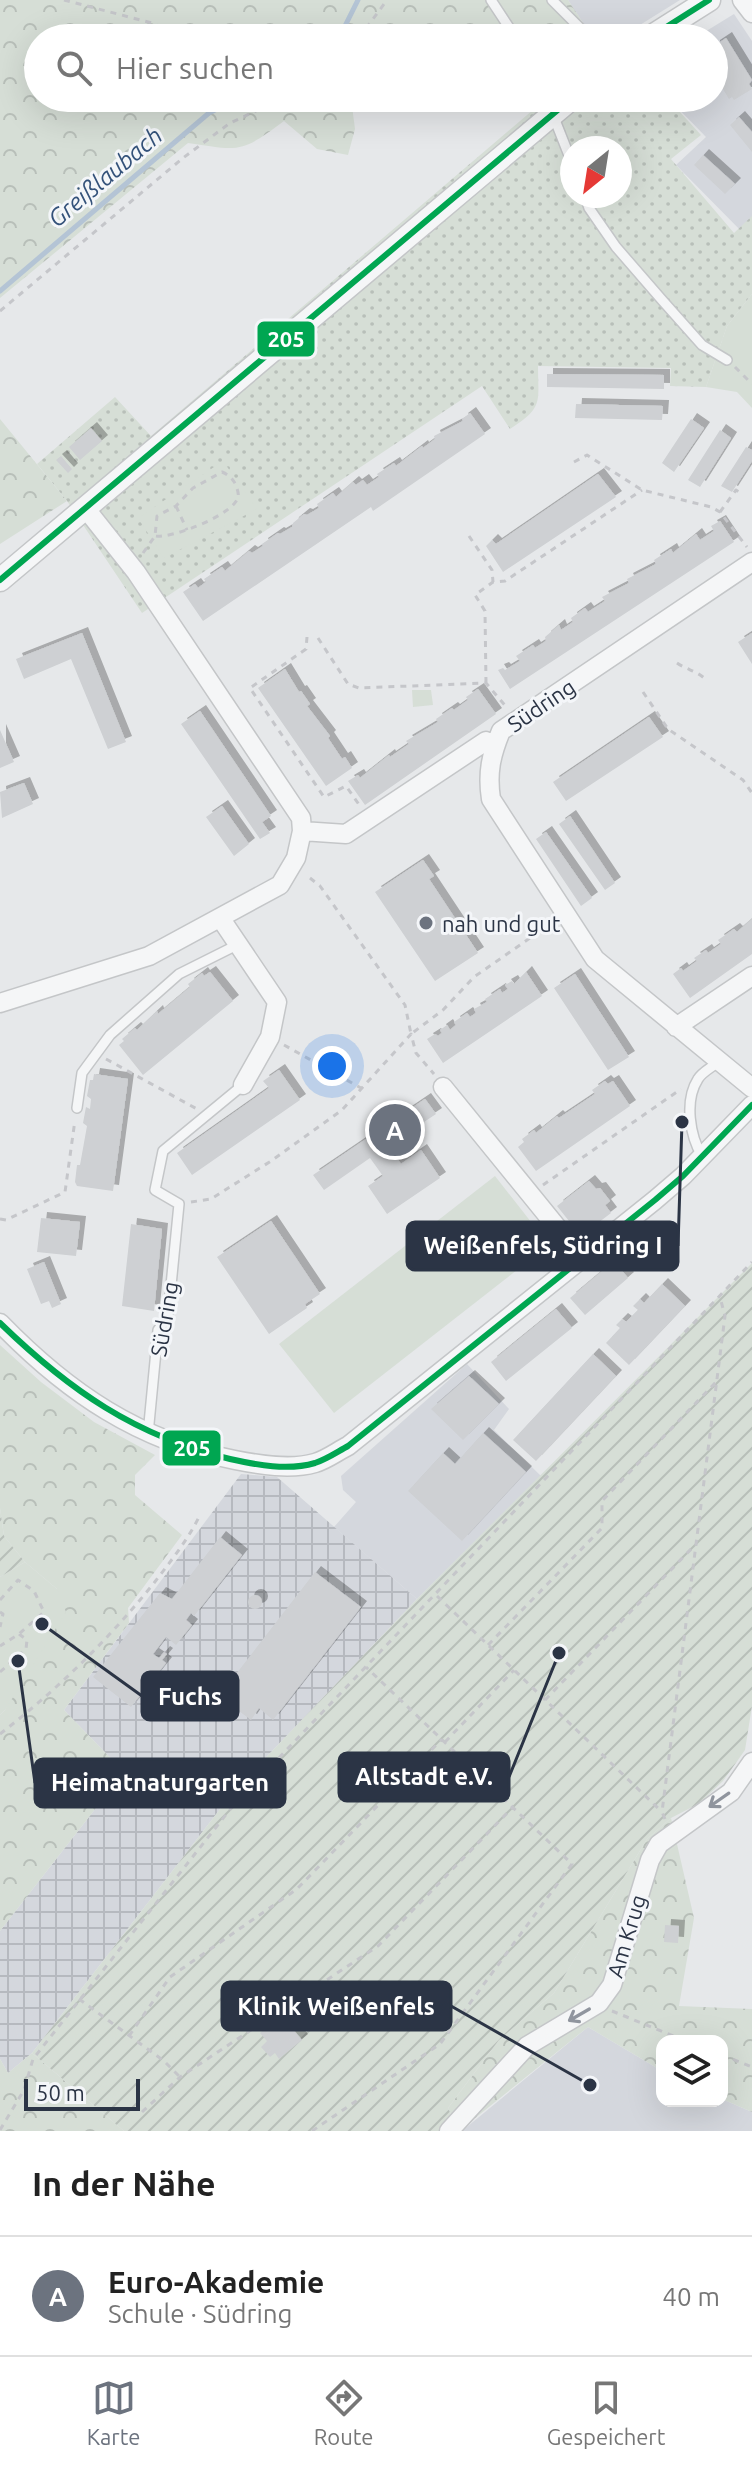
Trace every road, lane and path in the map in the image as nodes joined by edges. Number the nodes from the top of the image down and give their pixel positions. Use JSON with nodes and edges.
{"nodes":[{"id":1,"x":64,"y":0,"type":"edge"},
{"id":2,"x":387,"y":0,"type":"edge"},
{"id":3,"x":491,"y":0,"type":"edge"},
{"id":4,"x":552,"y":0,"type":"edge"},
{"id":5,"x":709,"y":0,"type":"edge"},
{"id":6,"x":742,"y":0,"type":"edge"},
{"id":7,"x":752,"y":13,"type":"edge"},
{"id":8,"x":154,"y":24,"type":"edge"},
{"id":9,"x":369,"y":24,"type":"edge"},
{"id":10,"x":507,"y":24,"type":"edge"},
{"id":11,"x":576,"y":24,"type":"edge"},
{"id":12,"x":671,"y":24,"type":"edge"},
{"id":13,"x":254,"y":112,"type":"edge"},
{"id":14,"x":553,"y":112,"type":"edge"},
{"id":15,"x":562,"y":112,"type":"edge"},
{"id":16,"x":567,"y":136,"type":"edge"},
{"id":17,"x":589,"y":208,"type":"edge"},
{"id":18,"x":0,"y":311,"type":"edge"},
{"id":19,"x":727,"y":360,"type":"joint"},
{"id":20,"x":752,"y":384,"type":"edge"},
{"id":21,"x":574,"y":462,"type":"dead end"},
{"id":22,"x":642,"y":490,"type":"junction"},
{"id":23,"x":743,"y":495,"type":"dead end"},
{"id":24,"x":176,"y":506,"type":"junction"},
{"id":25,"x":86,"y":509,"type":"junction"},
{"id":26,"x":720,"y":512,"type":"junction"},
{"id":27,"x":187,"y":530,"type":"junction"},
{"id":28,"x":155,"y":536,"type":"junction"},
{"id":29,"x":469,"y":536,"type":"dead end"},
{"id":30,"x":752,"y":553,"type":"edge"},
{"id":31,"x":752,"y":562,"type":"edge"},
{"id":32,"x":136,"y":572,"type":"junction"},
{"id":33,"x":0,"y":580,"type":"edge"},
{"id":34,"x":493,"y":582,"type":"junction"},
{"id":35,"x":307,"y":637,"type":"dead end"},
{"id":36,"x":318,"y":638,"type":"dead end"},
{"id":37,"x":677,"y":663,"type":"dead end"},
{"id":38,"x":706,"y":680,"type":"dead end"},
{"id":39,"x":486,"y":683,"type":"junction"},
{"id":40,"x":643,"y":692,"type":"dead end"},
{"id":41,"x":517,"y":721,"type":"junction"},
{"id":42,"x":486,"y":741,"type":"dead end"},
{"id":43,"x":752,"y":793,"type":"edge"},
{"id":44,"x":369,"y":819,"type":"junction"},
{"id":45,"x":302,"y":831,"type":"junction"},
{"id":46,"x":310,"y":878,"type":"dead end"},
{"id":47,"x":566,"y":913,"type":"junction"},
{"id":48,"x":221,"y":919,"type":"junction"},
{"id":49,"x":237,"y":945,"type":"junction"},
{"id":50,"x":752,"y":976,"type":"edge"},
{"id":51,"x":0,"y":1003,"type":"edge"},
{"id":52,"x":676,"y":1027,"type":"junction"},
{"id":53,"x":411,"y":1034,"type":"junction"},
{"id":54,"x":270,"y":1037,"type":"junction"},
{"id":55,"x":95,"y":1053,"type":"junction"},
{"id":56,"x":718,"y":1062,"type":"junction"},
{"id":57,"x":699,"y":1076,"type":"junction"},
{"id":58,"x":243,"y":1085,"type":"joint"},
{"id":59,"x":443,"y":1087,"type":"joint"},
{"id":60,"x":361,"y":1088,"type":"junction"},
{"id":61,"x":752,"y":1088,"type":"edge"},
{"id":62,"x":752,"y":1105,"type":"edge"},
{"id":63,"x":77,"y":1108,"type":"joint"},
{"id":64,"x":208,"y":1114,"type":"junction"},
{"id":65,"x":702,"y":1156,"type":"junction"},
{"id":66,"x":530,"y":1194,"type":"junction"},
{"id":67,"x":179,"y":1204,"type":"junction"},
{"id":68,"x":0,"y":1219,"type":"edge"},
{"id":69,"x":582,"y":1258,"type":"junction"},
{"id":70,"x":752,"y":1262,"type":"edge"},
{"id":71,"x":720,"y":1297,"type":"junction"},
{"id":72,"x":0,"y":1323,"type":"edge"},
{"id":73,"x":716,"y":1382,"type":"junction"},
{"id":74,"x":148,"y":1434,"type":"junction"},
{"id":75,"x":199,"y":1517,"type":"dead end"},
{"id":76,"x":696,"y":1544,"type":"junction"},
{"id":77,"x":435,"y":1595,"type":"junction"},
{"id":78,"x":0,"y":1600,"type":"edge"},
{"id":79,"x":0,"y":1612,"type":"edge"},
{"id":80,"x":0,"y":1627,"type":"edge"},
{"id":81,"x":19,"y":1634,"type":"junction"},
{"id":82,"x":488,"y":1645,"type":"junction"},
{"id":83,"x":0,"y":1646,"type":"edge"},
{"id":84,"x":366,"y":1667,"type":"junction"},
{"id":85,"x":514,"y":1670,"type":"junction"},
{"id":86,"x":0,"y":1672,"type":"edge"},
{"id":87,"x":545,"y":1700,"type":"junction"},
{"id":88,"x":0,"y":1734,"type":"edge"},
{"id":89,"x":444,"y":1741,"type":"junction"},
{"id":90,"x":752,"y":1762,"type":"edge"},
{"id":91,"x":513,"y":1807,"type":"junction"},
{"id":92,"x":662,"y":1812,"type":"junction"},
{"id":93,"x":673,"y":1833,"type":"junction"},
{"id":94,"x":79,"y":1999,"type":"junction"},
{"id":95,"x":599,"y":2003,"type":"junction"},
{"id":96,"x":671,"y":2035,"type":"edge"},
{"id":97,"x":129,"y":2036,"type":"junction"},
{"id":98,"x":728,"y":2057,"type":"edge"},
{"id":99,"x":752,"y":2067,"type":"edge"},
{"id":100,"x":180,"y":2077,"type":"junction"},
{"id":101,"x":142,"y":2112,"type":"dead end"},
{"id":102,"x":0,"y":2130,"type":"edge"},
{"id":103,"x":312,"y":2131,"type":"edge"},
{"id":104,"x":449,"y":2131,"type":"edge"}],
"edges":[{"from":1,"to":8,"type":"path"},
{"from":2,"to":9,"type":"path"},
{"from":3,"to":10,"type":"lane"},
{"from":4,"to":11,"type":"lane"},
{"from":5,"to":12,"type":"street"},
{"from":6,"to":7,"type":"street"},
{"from":13,"to":18,"type":"path"},
{"from":14,"to":25,"type":"street"},
{"from":15,"to":16,"type":"lane"},
{"from":17,"to":19,"type":"lane"},
{"from":19,"to":20,"type":"path"},
{"from":21,"to":22,"type":"path"},
{"from":22,"to":26,"type":"path"},
{"from":22,"to":34,"type":"path"},
{"from":23,"to":26,"type":"path"},
{"from":24,"to":27,"type":"path"},
{"from":24,"to":27,"type":"path"},
{"from":24,"to":28,"type":"path"},
{"from":25,"to":32,"type":"street"},
{"from":25,"to":33,"type":"street"},
{"from":26,"to":30,"type":"path"},
{"from":27,"to":28,"type":"path"},
{"from":28,"to":32,"type":"path"},
{"from":29,"to":34,"type":"path"},
{"from":31,"to":41,"type":"street","name":"Südring"},
{"from":32,"to":45,"type":"street"},
{"from":34,"to":39,"type":"path"},
{"from":35,"to":44,"type":"path"},
{"from":36,"to":39,"type":"path"},
{"from":37,"to":38,"type":"path"},
{"from":39,"to":41,"type":"path"},
{"from":40,"to":43,"type":"path"},
{"from":41,"to":47,"type":"street","name":"Südring"},
{"from":42,"to":44,"type":"street","name":"Südring"},
{"from":44,"to":45,"type":"street","name":"Südring"},
{"from":45,"to":48,"type":"street"},
{"from":46,"to":53,"type":"path"},
{"from":47,"to":52,"type":"street","name":"Südring"},
{"from":47,"to":53,"type":"path"},
{"from":48,"to":49,"type":"street"},
{"from":48,"to":51,"type":"street"},
{"from":49,"to":54,"type":"street"},
{"from":49,"to":55,"type":"lane"},
{"from":50,"to":52,"type":"street"},
{"from":52,"to":56,"type":"street","name":"Südring"},
{"from":53,"to":59,"type":"path"},
{"from":53,"to":60,"type":"path"},
{"from":54,"to":58,"type":"street"},
{"from":54,"to":60,"type":"path"},
{"from":55,"to":63,"type":"lane"},
{"from":55,"to":64,"type":"path"},
{"from":56,"to":57,"type":"lane"},
{"from":56,"to":61,"type":"street","name":"Südring"},
{"from":57,"to":65,"type":"lane"},
{"from":57,"to":66,"type":"path"},
{"from":58,"to":64,"type":"lane"},
{"from":59,"to":66,"type":"street"},
{"from":60,"to":67,"type":"path"},
{"from":62,"to":65,"type":"street"},
{"from":63,"to":68,"type":"path"},
{"from":64,"to":67,"type":"lane"},
{"from":65,"to":69,"type":"street"},
{"from":66,"to":69,"type":"street"},
{"from":67,"to":74,"type":"lane","name":"Südring"},
{"from":69,"to":74,"type":"street"},
{"from":70,"to":71,"type":"path"},
{"from":71,"to":73,"type":"path"},
{"from":71,"to":77,"type":"path"},
{"from":72,"to":74,"type":"street"},
{"from":73,"to":76,"type":"path"},
{"from":73,"to":82,"type":"path"},
{"from":75,"to":88,"type":"path"},
{"from":76,"to":87,"type":"path"},
{"from":76,"to":92,"type":"path"},
{"from":77,"to":82,"type":"path"},
{"from":77,"to":84,"type":"path"},
{"from":78,"to":81,"type":"path"},
{"from":79,"to":80,"type":"path"},
{"from":81,"to":83,"type":"path"},
{"from":81,"to":86,"type":"path"},
{"from":82,"to":85,"type":"path"},
{"from":84,"to":89,"type":"path"},
{"from":84,"to":94,"type":"path"},
{"from":85,"to":87,"type":"path"},
{"from":85,"to":89,"type":"path"},
{"from":87,"to":92,"type":"path"},
{"from":89,"to":91,"type":"path"},
{"from":89,"to":97,"type":"path"},
{"from":90,"to":93,"type":"street","name":"Am Krug","one_way":true},
{"from":91,"to":100,"type":"path"},
{"from":91,"to":103,"type":"path"},
{"from":92,"to":93,"type":"path"},
{"from":93,"to":95,"type":"street","name":"Am Krug"},
{"from":94,"to":97,"type":"path"},
{"from":94,"to":102,"type":"path"},
{"from":95,"to":96,"type":"path"},
{"from":95,"to":104,"type":"street","name":"Am Krug","one_way":true},
{"from":97,"to":100,"type":"path"},
{"from":98,"to":99,"type":"path"},
{"from":100,"to":101,"type":"path"}]}
